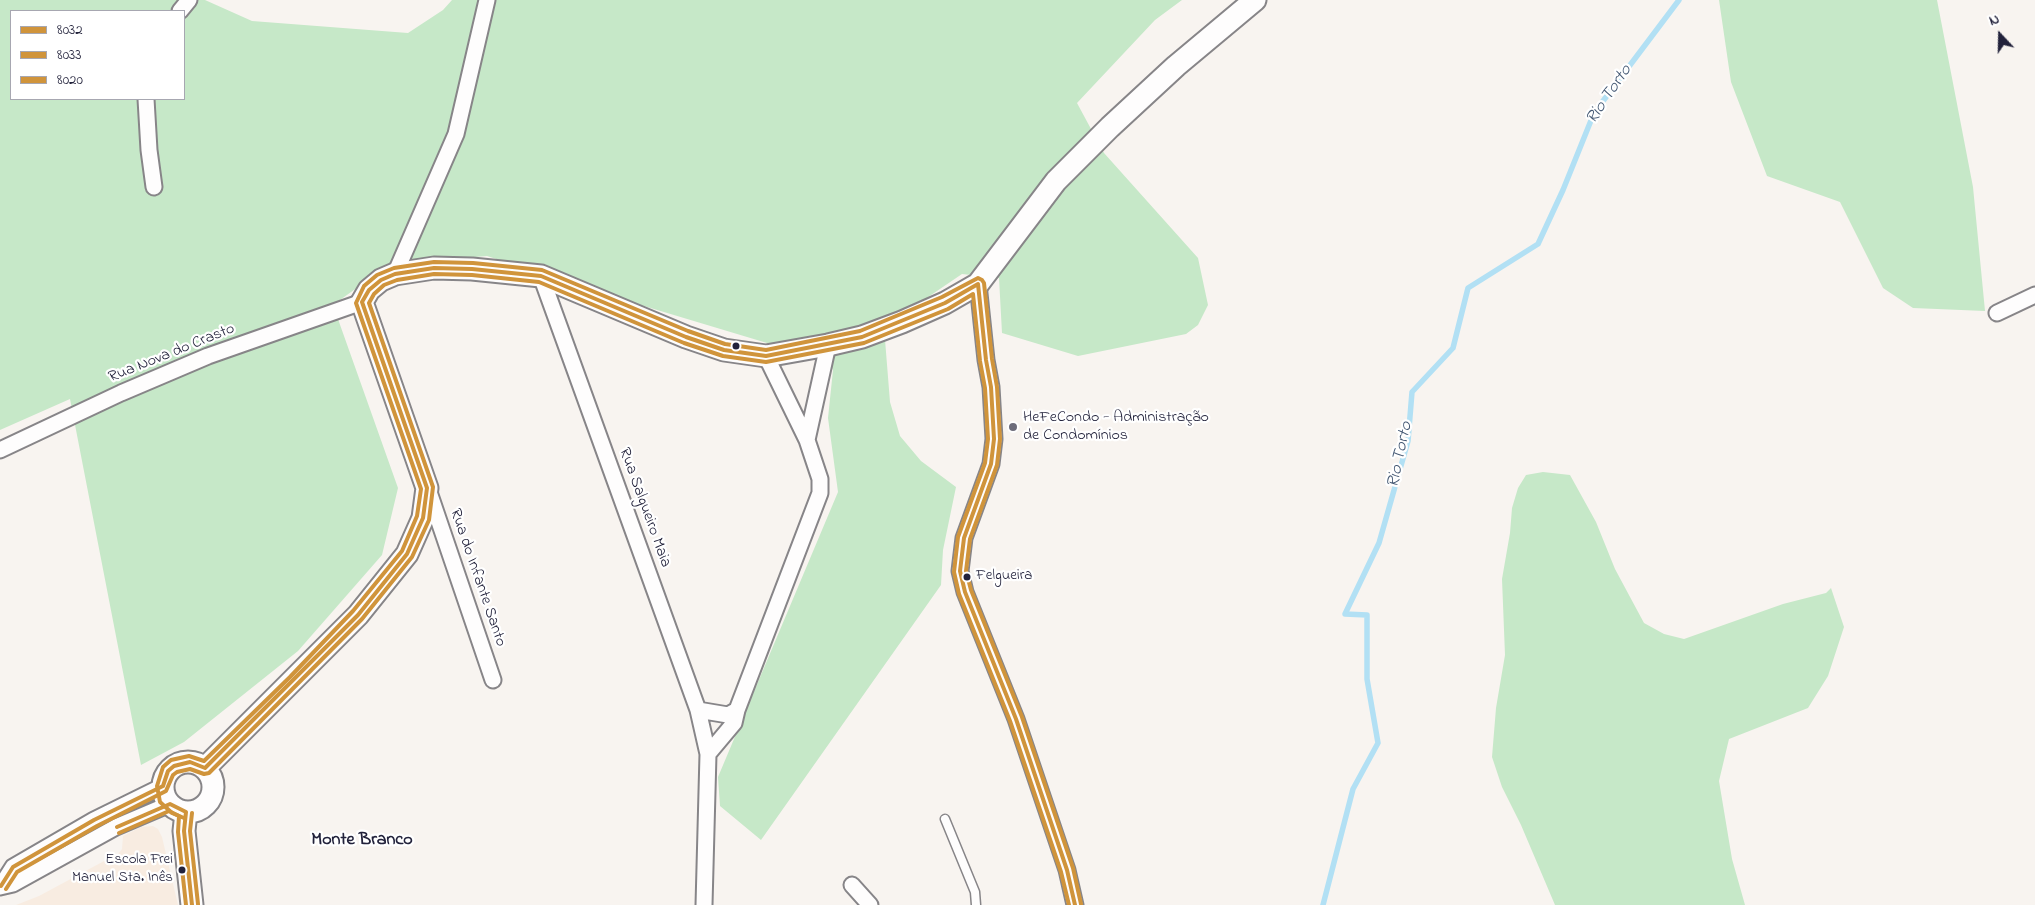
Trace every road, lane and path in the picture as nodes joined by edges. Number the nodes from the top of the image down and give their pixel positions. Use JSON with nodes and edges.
{"nodes":[{"id":1,"x":189,"y":0,"type":"edge"},
{"id":2,"x":487,"y":0,"type":"edge"},
{"id":3,"x":1255,"y":0,"type":"edge"},
{"id":4,"x":181,"y":10,"type":"edge"},
{"id":5,"x":146,"y":100,"type":"edge"},
{"id":6,"x":154,"y":187,"type":"dead end"},
{"id":7,"x":395,"y":274,"type":"junction"},
{"id":8,"x":541,"y":276,"type":"junction"},
{"id":9,"x":978,"y":284,"type":"junction"},
{"id":10,"x":2035,"y":295,"type":"edge"},
{"id":11,"x":362,"y":302,"type":"junction"},
{"id":12,"x":1997,"y":313,"type":"dead end"},
{"id":13,"x":828,"y":345,"type":"junction"},
{"id":14,"x":766,"y":356,"type":"junction"},
{"id":15,"x":808,"y":440,"type":"junction"},
{"id":16,"x":0,"y":450,"type":"edge"},
{"id":17,"x":427,"y":488,"type":"junction"},
{"id":18,"x":493,"y":680,"type":"dead end"},
{"id":19,"x":698,"y":710,"type":"junction"},
{"id":20,"x":736,"y":710,"type":"junction"},
{"id":21,"x":708,"y":754,"type":"junction"},
{"id":22,"x":204,"y":768,"type":"junction"},
{"id":23,"x":173,"y":800,"type":"junction"},
{"id":24,"x":945,"y":819,"type":"dead end"},
{"id":25,"x":852,"y":885,"type":"dead end"},
{"id":26,"x":1,"y":887,"type":"edge"},
{"id":27,"x":192,"y":905,"type":"edge"},
{"id":28,"x":704,"y":905,"type":"edge"},
{"id":29,"x":870,"y":905,"type":"edge"},
{"id":30,"x":976,"y":905,"type":"edge"},
{"id":31,"x":1075,"y":905,"type":"edge"}],
"edges":[{"from":1,"to":4,"type":"street"},
{"from":2,"to":7,"type":"street"},
{"from":3,"to":9,"type":"street"},
{"from":5,"to":6,"type":"street"},
{"from":7,"to":8,"type":"street"},
{"from":7,"to":11,"type":"street"},
{"from":8,"to":14,"type":"street"},
{"from":8,"to":19,"type":"street","name":"Rua Salgueiro Maia"},
{"from":9,"to":13,"type":"street"},
{"from":9,"to":31,"type":"street"},
{"from":10,"to":12,"type":"street"},
{"from":11,"to":16,"type":"street","name":"Rua Nova do Crasto"},
{"from":11,"to":17,"type":"street"},
{"from":13,"to":14,"type":"street"},
{"from":13,"to":15,"type":"street"},
{"from":14,"to":15,"type":"street"},
{"from":15,"to":20,"type":"street"},
{"from":17,"to":18,"type":"street","name":"Rua do Infante Santo"},
{"from":17,"to":22,"type":"street"},
{"from":19,"to":20,"type":"street"},
{"from":19,"to":21,"type":"street","name":"Rua Salgueiro Maia"},
{"from":20,"to":21,"type":"street"},
{"from":21,"to":28,"type":"street","name":"Rua Salgueiro Maia"},
{"from":22,"to":23,"type":"street"},
{"from":22,"to":23,"type":"street"},
{"from":23,"to":26,"type":"street"},
{"from":23,"to":27,"type":"street"},
{"from":24,"to":30,"type":"lane"},
{"from":25,"to":29,"type":"street"}]}
